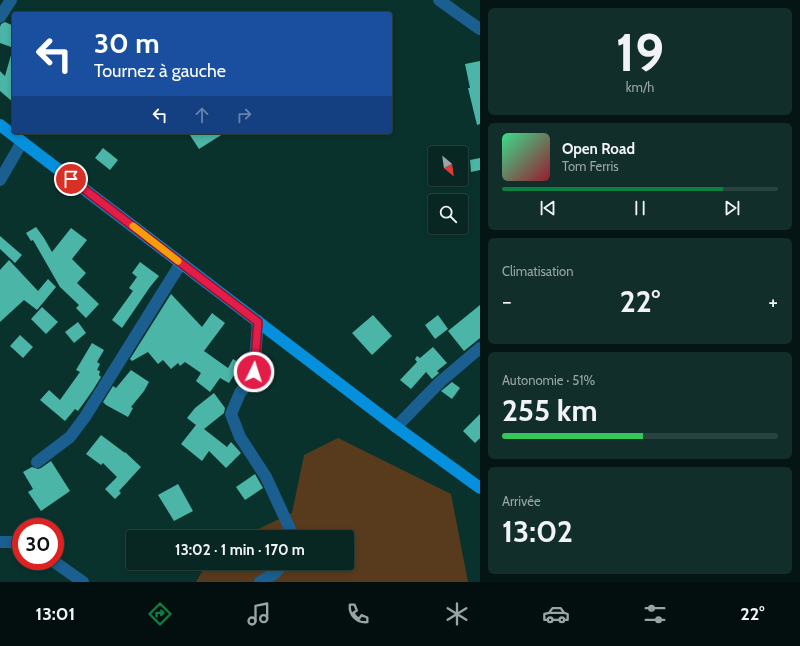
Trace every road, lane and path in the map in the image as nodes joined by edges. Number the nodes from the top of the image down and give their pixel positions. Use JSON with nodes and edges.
{"nodes":[{"id":1,"x":11,"y":0,"type":"edge"},
{"id":2,"x":439,"y":0,"type":"edge"},
{"id":3,"x":0,"y":17,"type":"edge"},
{"id":4,"x":480,"y":29,"type":"edge"},
{"id":5,"x":0,"y":125,"type":"edge"},
{"id":6,"x":22,"y":142,"type":"junction"},
{"id":7,"x":0,"y":180,"type":"edge"},
{"id":8,"x":181,"y":263,"type":"junction"},
{"id":9,"x":258,"y":322,"type":"junction"},
{"id":10,"x":480,"y":348,"type":"edge"},
{"id":11,"x":396,"y":427,"type":"junction"},
{"id":12,"x":37,"y":462,"type":"dead end"},
{"id":13,"x":480,"y":488,"type":"edge"},
{"id":14,"x":290,"y":530,"type":"edge"},
{"id":15,"x":0,"y":542,"type":"edge"},
{"id":16,"x":12,"y":542,"type":"edge"},
{"id":17,"x":64,"y":569,"type":"edge"},
{"id":18,"x":278,"y":570,"type":"edge"},
{"id":19,"x":83,"y":582,"type":"edge"},
{"id":20,"x":260,"y":582,"type":"edge"}],
"edges":[{"from":1,"to":3,"type":"street"},
{"from":2,"to":4,"type":"street"},
{"from":5,"to":6,"type":"main road"},
{"from":6,"to":7,"type":"street"},
{"from":6,"to":8,"type":"main road"},
{"from":8,"to":9,"type":"main road"},
{"from":8,"to":12,"type":"street"},
{"from":9,"to":11,"type":"main road"},
{"from":9,"to":14,"type":"street"},
{"from":10,"to":11,"type":"street"},
{"from":11,"to":13,"type":"main road"},
{"from":15,"to":16,"type":"street"},
{"from":17,"to":19,"type":"street"},
{"from":18,"to":20,"type":"street"}]}
